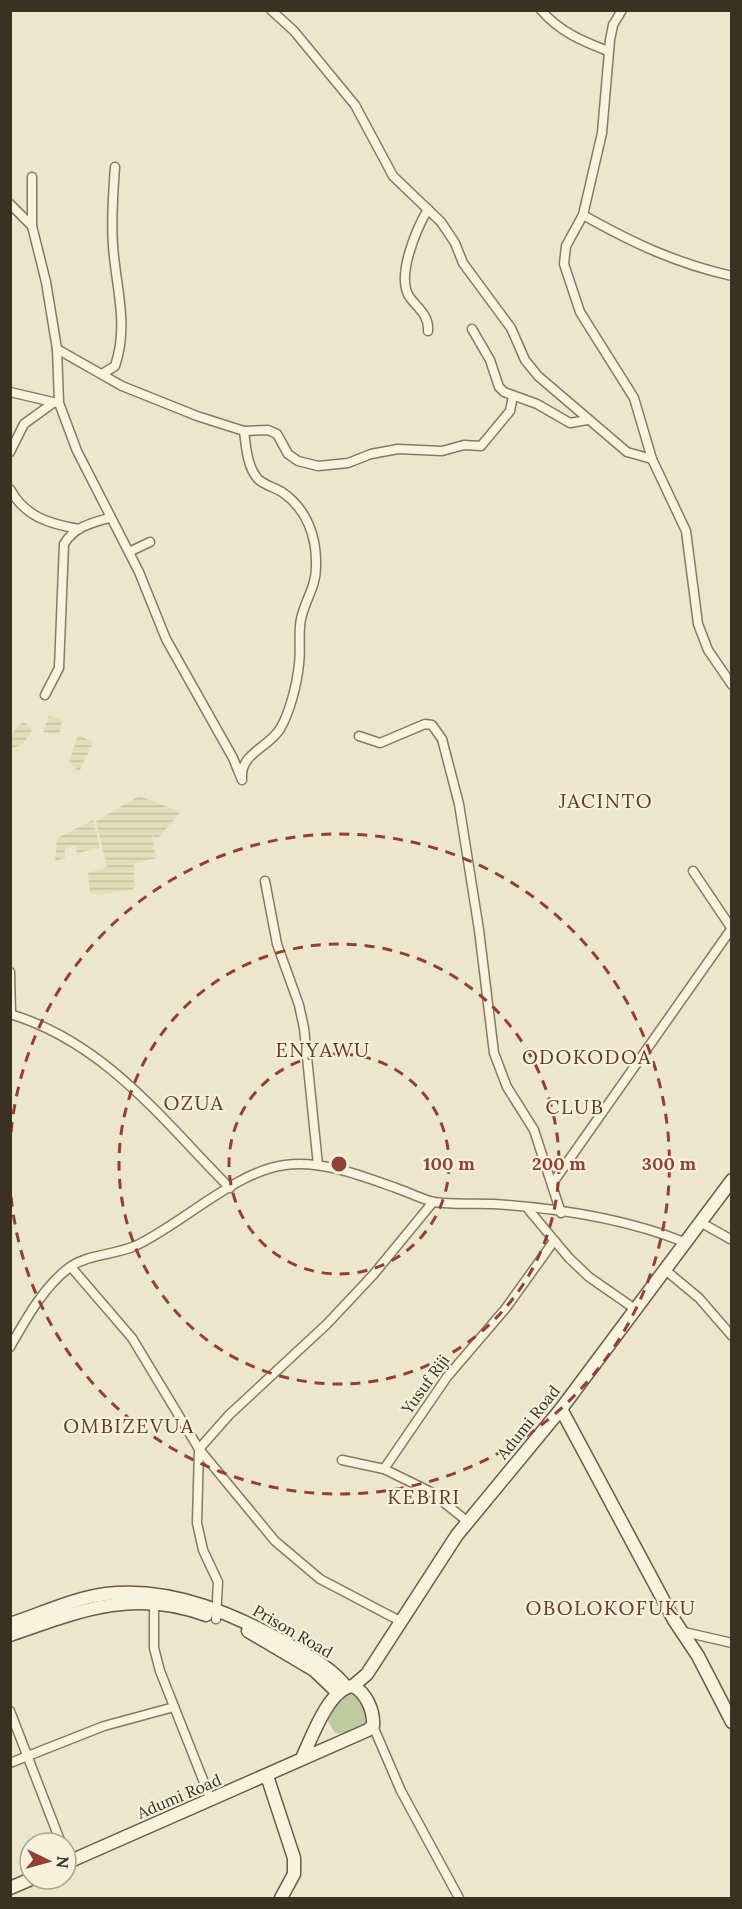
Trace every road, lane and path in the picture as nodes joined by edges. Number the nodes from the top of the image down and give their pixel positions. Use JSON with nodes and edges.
{"nodes":[{"id":1,"x":271,"y":10,"type":"edge"},
{"id":2,"x":541,"y":10,"type":"edge"},
{"id":3,"x":622,"y":10,"type":"edge"},
{"id":4,"x":608,"y":51,"type":"junction"},
{"id":5,"x":115,"y":167,"type":"dead end"},
{"id":6,"x":32,"y":177,"type":"dead end"},
{"id":7,"x":10,"y":204,"type":"edge"},
{"id":8,"x":428,"y":209,"type":"junction"},
{"id":9,"x":583,"y":215,"type":"junction"},
{"id":10,"x":32,"y":226,"type":"junction"},
{"id":11,"x":732,"y":276,"type":"edge"},
{"id":12,"x":472,"y":329,"type":"dead end"},
{"id":13,"x":428,"y":332,"type":"dead end"},
{"id":14,"x":57,"y":349,"type":"junction"},
{"id":15,"x":102,"y":374,"type":"junction"},
{"id":16,"x":10,"y":392,"type":"edge"},
{"id":17,"x":513,"y":396,"type":"junction"},
{"id":18,"x":56,"y":403,"type":"junction"},
{"id":19,"x":587,"y":420,"type":"junction"},
{"id":20,"x":244,"y":431,"type":"junction"},
{"id":21,"x":10,"y":452,"type":"edge"},
{"id":22,"x":652,"y":459,"type":"junction"},
{"id":23,"x":10,"y":489,"type":"edge"},
{"id":24,"x":109,"y":518,"type":"junction"},
{"id":25,"x":79,"y":529,"type":"junction"},
{"id":26,"x":150,"y":542,"type":"dead end"},
{"id":27,"x":129,"y":552,"type":"junction"},
{"id":28,"x":732,"y":685,"type":"edge"},
{"id":29,"x":45,"y":695,"type":"dead end"},
{"id":30,"x":358,"y":736,"type":"dead end"},
{"id":31,"x":693,"y":871,"type":"dead end"},
{"id":32,"x":266,"y":882,"type":"dead end"},
{"id":33,"x":732,"y":929,"type":"edge"},
{"id":34,"x":10,"y":972,"type":"edge"},
{"id":35,"x":11,"y":1014,"type":"edge"},
{"id":36,"x":318,"y":1165,"type":"junction"},
{"id":37,"x":732,"y":1180,"type":"edge"},
{"id":38,"x":552,"y":1184,"type":"junction"},
{"id":39,"x":230,"y":1188,"type":"junction"},
{"id":40,"x":433,"y":1202,"type":"junction"},
{"id":41,"x":528,"y":1209,"type":"junction"},
{"id":42,"x":561,"y":1212,"type":"junction"},
{"id":43,"x":700,"y":1222,"type":"junction"},
{"id":44,"x":732,"y":1240,"type":"edge"},
{"id":45,"x":555,"y":1241,"type":"junction"},
{"id":46,"x":684,"y":1242,"type":"junction"},
{"id":47,"x":71,"y":1267,"type":"junction"},
{"id":48,"x":664,"y":1269,"type":"junction"},
{"id":49,"x":635,"y":1309,"type":"junction"},
{"id":50,"x":732,"y":1336,"type":"edge"},
{"id":51,"x":10,"y":1347,"type":"edge"},
{"id":52,"x":561,"y":1408,"type":"junction"},
{"id":53,"x":199,"y":1449,"type":"junction"},
{"id":54,"x":342,"y":1460,"type":"dead end"},
{"id":55,"x":384,"y":1469,"type":"junction"},
{"id":56,"x":468,"y":1522,"type":"junction"},
{"id":57,"x":154,"y":1603,"type":"junction"},
{"id":58,"x":217,"y":1615,"type":"junction"},
{"id":59,"x":400,"y":1620,"type":"junction"},
{"id":60,"x":10,"y":1624,"type":"edge"},
{"id":61,"x":680,"y":1631,"type":"junction"},
{"id":62,"x":10,"y":1635,"type":"edge"},
{"id":63,"x":732,"y":1643,"type":"edge"},
{"id":64,"x":349,"y":1690,"type":"junction"},
{"id":65,"x":174,"y":1707,"type":"junction"},
{"id":66,"x":10,"y":1712,"type":"edge"},
{"id":67,"x":732,"y":1722,"type":"edge"},
{"id":68,"x":319,"y":1724,"type":"junction"},
{"id":69,"x":373,"y":1726,"type":"junction"},
{"id":70,"x":338,"y":1742,"type":"junction"},
{"id":71,"x":27,"y":1755,"type":"junction"},
{"id":72,"x":303,"y":1756,"type":"junction"},
{"id":73,"x":10,"y":1763,"type":"edge"},
{"id":74,"x":267,"y":1776,"type":"junction"},
{"id":75,"x":211,"y":1800,"type":"junction"},
{"id":76,"x":56,"y":1831,"type":"edge"},
{"id":77,"x":78,"y":1855,"type":"edge"},
{"id":78,"x":281,"y":1899,"type":"edge"},
{"id":79,"x":459,"y":1899,"type":"edge"}],
"edges":[{"from":1,"to":8,"type":"street"},
{"from":2,"to":4,"type":"street"},
{"from":3,"to":4,"type":"street"},
{"from":4,"to":9,"type":"street"},
{"from":5,"to":15,"type":"street"},
{"from":6,"to":10,"type":"street"},
{"from":7,"to":10,"type":"street"},
{"from":8,"to":13,"type":"street"},
{"from":8,"to":19,"type":"street"},
{"from":9,"to":11,"type":"street"},
{"from":9,"to":22,"type":"street"},
{"from":10,"to":14,"type":"street"},
{"from":12,"to":17,"type":"street"},
{"from":14,"to":15,"type":"street"},
{"from":14,"to":18,"type":"street"},
{"from":15,"to":20,"type":"street"},
{"from":16,"to":18,"type":"street"},
{"from":17,"to":19,"type":"street"},
{"from":17,"to":20,"type":"street"},
{"from":18,"to":21,"type":"street"},
{"from":18,"to":24,"type":"street"},
{"from":19,"to":22,"type":"street"},
{"from":20,"to":27,"type":"street"},
{"from":22,"to":28,"type":"street"},
{"from":23,"to":25,"type":"street"},
{"from":24,"to":25,"type":"street"},
{"from":24,"to":27,"type":"street"},
{"from":25,"to":29,"type":"street"},
{"from":26,"to":27,"type":"street"},
{"from":30,"to":38,"type":"street"},
{"from":31,"to":33,"type":"street"},
{"from":32,"to":36,"type":"street"},
{"from":33,"to":38,"type":"street"},
{"from":34,"to":35,"type":"street"},
{"from":35,"to":39,"type":"street"},
{"from":36,"to":39,"type":"street"},
{"from":36,"to":40,"type":"street"},
{"from":37,"to":43,"type":"main road","name":"Adumi Road"},
{"from":38,"to":42,"type":"street"},
{"from":39,"to":47,"type":"street"},
{"from":40,"to":41,"type":"street"},
{"from":40,"to":53,"type":"street"},
{"from":41,"to":42,"type":"street"},
{"from":41,"to":45,"type":"street"},
{"from":42,"to":46,"type":"street"},
{"from":43,"to":44,"type":"street"},
{"from":43,"to":46,"type":"main road","name":"Adumi Road"},
{"from":45,"to":49,"type":"street"},
{"from":45,"to":55,"type":"street","name":"Yusuf Riji"},
{"from":46,"to":48,"type":"main road","name":"Adumi Road"},
{"from":47,"to":51,"type":"street"},
{"from":47,"to":53,"type":"street"},
{"from":48,"to":49,"type":"main road","name":"Adumi Road"},
{"from":48,"to":50,"type":"street"},
{"from":49,"to":52,"type":"main road","name":"Adumi Road"},
{"from":52,"to":56,"type":"main road","name":"Adumi Road"},
{"from":52,"to":61,"type":"main road"},
{"from":53,"to":58,"type":"street"},
{"from":53,"to":59,"type":"street"},
{"from":54,"to":55,"type":"street"},
{"from":55,"to":56,"type":"street"},
{"from":56,"to":59,"type":"main road","name":"Adumi Road"},
{"from":57,"to":58,"type":"main road","name":"Prison Road"},
{"from":57,"to":62,"type":"main road","name":"Prison Road"},
{"from":57,"to":65,"type":"street"},
{"from":58,"to":60,"type":"main road","name":"Prison Road"},
{"from":58,"to":64,"type":"main road","name":"Prison Road"},
{"from":59,"to":64,"type":"main road","name":"Adumi Road"},
{"from":61,"to":63,"type":"street"},
{"from":61,"to":67,"type":"main road"},
{"from":64,"to":68,"type":"main road","name":"Adumi Road"},
{"from":64,"to":69,"type":"main road"},
{"from":65,"to":71,"type":"street"},
{"from":65,"to":75,"type":"street"},
{"from":66,"to":71,"type":"street"},
{"from":68,"to":70,"type":"main road"},
{"from":68,"to":72,"type":"main road","name":"Adumi Road"},
{"from":69,"to":70,"type":"main road","name":"Adumi Road"},
{"from":69,"to":79,"type":"street"},
{"from":70,"to":72,"type":"main road","name":"Adumi Road"},
{"from":71,"to":73,"type":"street"},
{"from":71,"to":76,"type":"street"},
{"from":72,"to":74,"type":"main road","name":"Adumi Road"},
{"from":74,"to":75,"type":"main road","name":"Adumi Road"},
{"from":74,"to":78,"type":"main road"},
{"from":75,"to":77,"type":"main road","name":"Adumi Road"}]}
